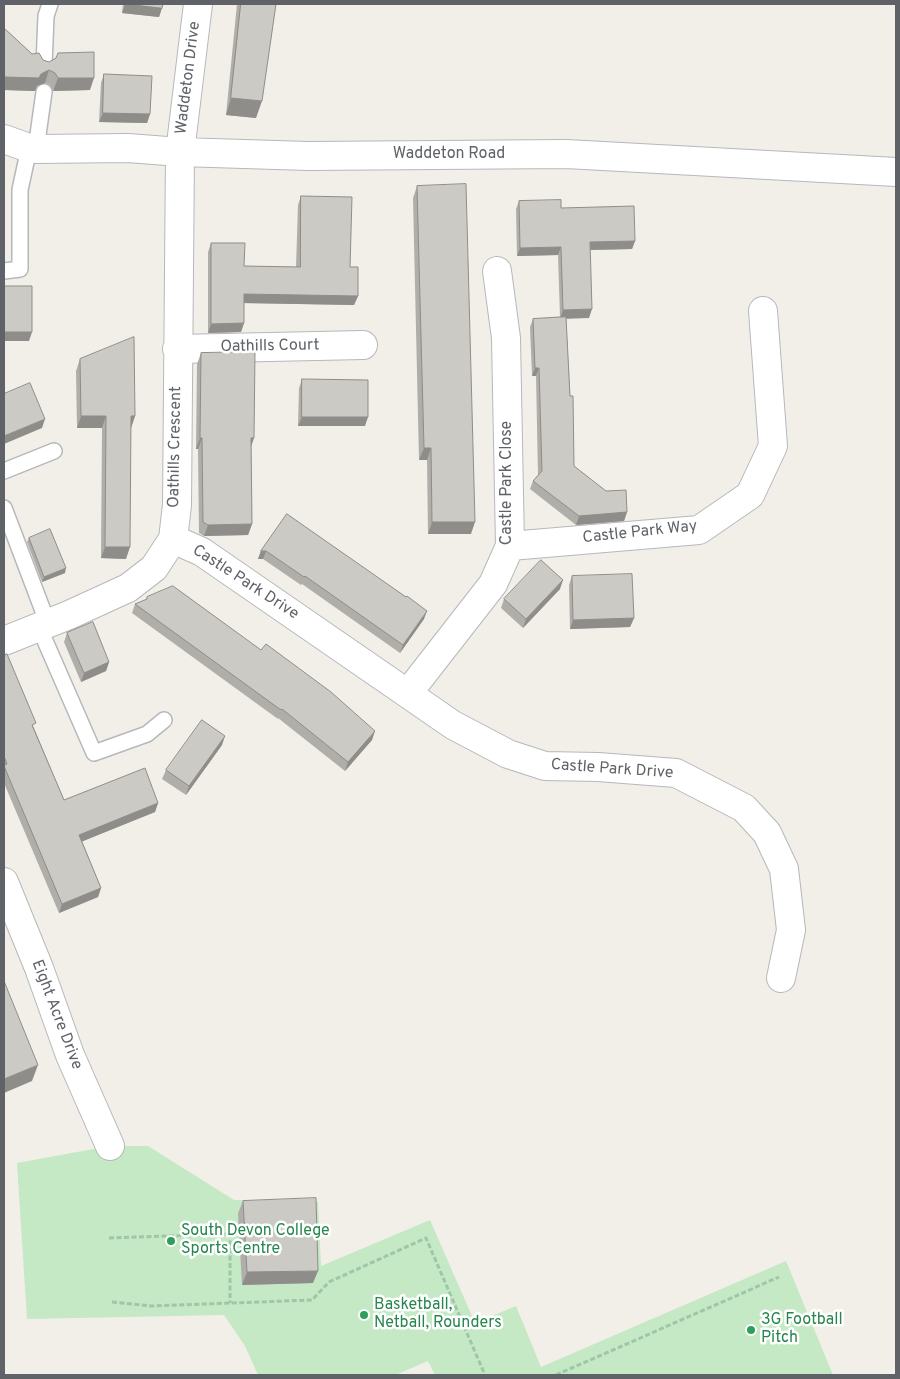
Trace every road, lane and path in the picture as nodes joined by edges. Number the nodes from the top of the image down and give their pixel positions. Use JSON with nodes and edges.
{"nodes":[{"id":1,"x":50,"y":4,"type":"edge"},
{"id":2,"x":198,"y":4,"type":"edge"},
{"id":3,"x":44,"y":65,"type":"edge"},
{"id":4,"x":44,"y":92,"type":"edge"},
{"id":5,"x":23,"y":145,"type":"edge"},
{"id":6,"x":180,"y":152,"type":"junction"},
{"id":7,"x":896,"y":172,"type":"edge"},
{"id":8,"x":4,"y":270,"type":"edge"},
{"id":9,"x":497,"y":270,"type":"dead end"},
{"id":10,"x":763,"y":311,"type":"dead end"},
{"id":11,"x":364,"y":344,"type":"dead end"},
{"id":12,"x":177,"y":349,"type":"junction"},
{"id":13,"x":54,"y":451,"type":"dead end"},
{"id":14,"x":4,"y":471,"type":"edge"},
{"id":15,"x":4,"y":508,"type":"edge"},
{"id":16,"x":173,"y":539,"type":"junction"},
{"id":17,"x":510,"y":546,"type":"junction"},
{"id":18,"x":44,"y":625,"type":"junction"},
{"id":19,"x":4,"y":641,"type":"edge"},
{"id":20,"x":408,"y":693,"type":"junction"},
{"id":21,"x":164,"y":720,"type":"dead end"},
{"id":22,"x":4,"y":882,"type":"edge"},
{"id":23,"x":781,"y":978,"type":"dead end"},
{"id":24,"x":110,"y":1146,"type":"dead end"},
{"id":25,"x":109,"y":1238,"type":"dead end"},
{"id":26,"x":779,"y":1277,"type":"dead end"},
{"id":27,"x":112,"y":1302,"type":"dead end"},
{"id":28,"x":230,"y":1304,"type":"junction"},
{"id":29,"x":485,"y":1375,"type":"edge"},
{"id":30,"x":556,"y":1375,"type":"edge"}],
"edges":[{"from":1,"to":3,"type":"lane"},
{"from":2,"to":6,"type":"street","name":"Waddeton Drive"},
{"from":4,"to":5,"type":"lane"},
{"from":5,"to":6,"type":"street","name":"Waddeton Road"},
{"from":5,"to":8,"type":"lane"},
{"from":6,"to":7,"type":"street","name":"Waddeton Road"},
{"from":6,"to":12,"type":"street","name":"Oathills Crescent"},
{"from":9,"to":17,"type":"street","name":"Castle Park Close"},
{"from":10,"to":17,"type":"street","name":"Castle Park Way"},
{"from":11,"to":12,"type":"street","name":"Oathills Court"},
{"from":12,"to":16,"type":"street","name":"Oathills Crescent"},
{"from":13,"to":14,"type":"lane"},
{"from":15,"to":18,"type":"lane"},
{"from":16,"to":18,"type":"street","name":"Oathills Crescent"},
{"from":16,"to":20,"type":"street","name":"Castle Park Drive"},
{"from":17,"to":20,"type":"street","name":"Castle Park Close"},
{"from":18,"to":19,"type":"street","name":"Oathills Crescent"},
{"from":18,"to":21,"type":"lane"},
{"from":20,"to":23,"type":"street","name":"Castle Park Drive"},
{"from":22,"to":24,"type":"street","name":"Eight Acre Drive"},
{"from":25,"to":28,"type":"path"},
{"from":26,"to":30,"type":"path"},
{"from":27,"to":28,"type":"path"},
{"from":28,"to":29,"type":"path"}]}
